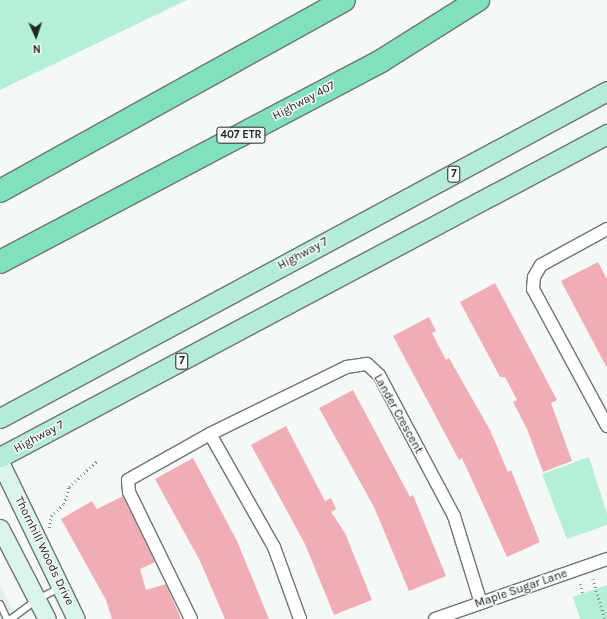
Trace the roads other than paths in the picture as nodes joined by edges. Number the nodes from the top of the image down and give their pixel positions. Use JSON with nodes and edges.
{"nodes":[{"id":1,"x":344,"y":0,"type":"edge"},
{"id":2,"x":478,"y":0,"type":"edge"},
{"id":3,"x":607,"y":91,"type":"edge"},
{"id":4,"x":607,"y":134,"type":"edge"},
{"id":5,"x":0,"y":191,"type":"edge"},
{"id":6,"x":607,"y":229,"type":"edge"},
{"id":7,"x":0,"y":262,"type":"edge"},
{"id":8,"x":0,"y":418,"type":"edge"},
{"id":9,"x":607,"y":426,"type":"edge"},
{"id":10,"x":210,"y":434,"type":"junction"},
{"id":11,"x":0,"y":457,"type":"edge"},
{"id":12,"x":0,"y":462,"type":"edge"},
{"id":13,"x":0,"y":528,"type":"edge"},
{"id":14,"x":607,"y":559,"type":"edge"},
{"id":15,"x":62,"y":587,"type":"junction"},
{"id":16,"x":38,"y":599,"type":"junction"},
{"id":17,"x":481,"y":603,"type":"junction"},
{"id":18,"x":0,"y":604,"type":"edge"},
{"id":19,"x":7,"y":619,"type":"edge"},
{"id":20,"x":11,"y":619,"type":"edge"},
{"id":21,"x":47,"y":619,"type":"edge"},
{"id":22,"x":76,"y":619,"type":"edge"},
{"id":23,"x":191,"y":619,"type":"edge"},
{"id":24,"x":300,"y":619,"type":"edge"},
{"id":25,"x":435,"y":619,"type":"edge"}],
"edges":[{"from":1,"to":5,"type":"highway"},
{"from":2,"to":7,"type":"highway","name":"Highway 407","number":"407 ETR"},
{"from":3,"to":8,"type":"main road","name":"Highway 7","number":"7"},
{"from":4,"to":11,"type":"main road","name":"Highway 7","number":"7"},
{"from":6,"to":9,"type":"street"},
{"from":10,"to":17,"type":"street","name":"Lander Crescent"},
{"from":10,"to":23,"type":"street","name":"Lander Crescent"},
{"from":10,"to":24,"type":"street"},
{"from":12,"to":15,"type":"street","name":"Thornhill Woods Drive"},
{"from":13,"to":16,"type":"street"},
{"from":14,"to":17,"type":"street","name":"Maple Sugar Lane"},
{"from":15,"to":16,"type":"lane"},
{"from":15,"to":22,"type":"street","name":"Thornhill Woods Drive"},
{"from":16,"to":20,"type":"lane"},
{"from":16,"to":21,"type":"street"},
{"from":17,"to":25,"type":"street","name":"Maple Sugar Lane"},
{"from":18,"to":19,"type":"lane"}]}
